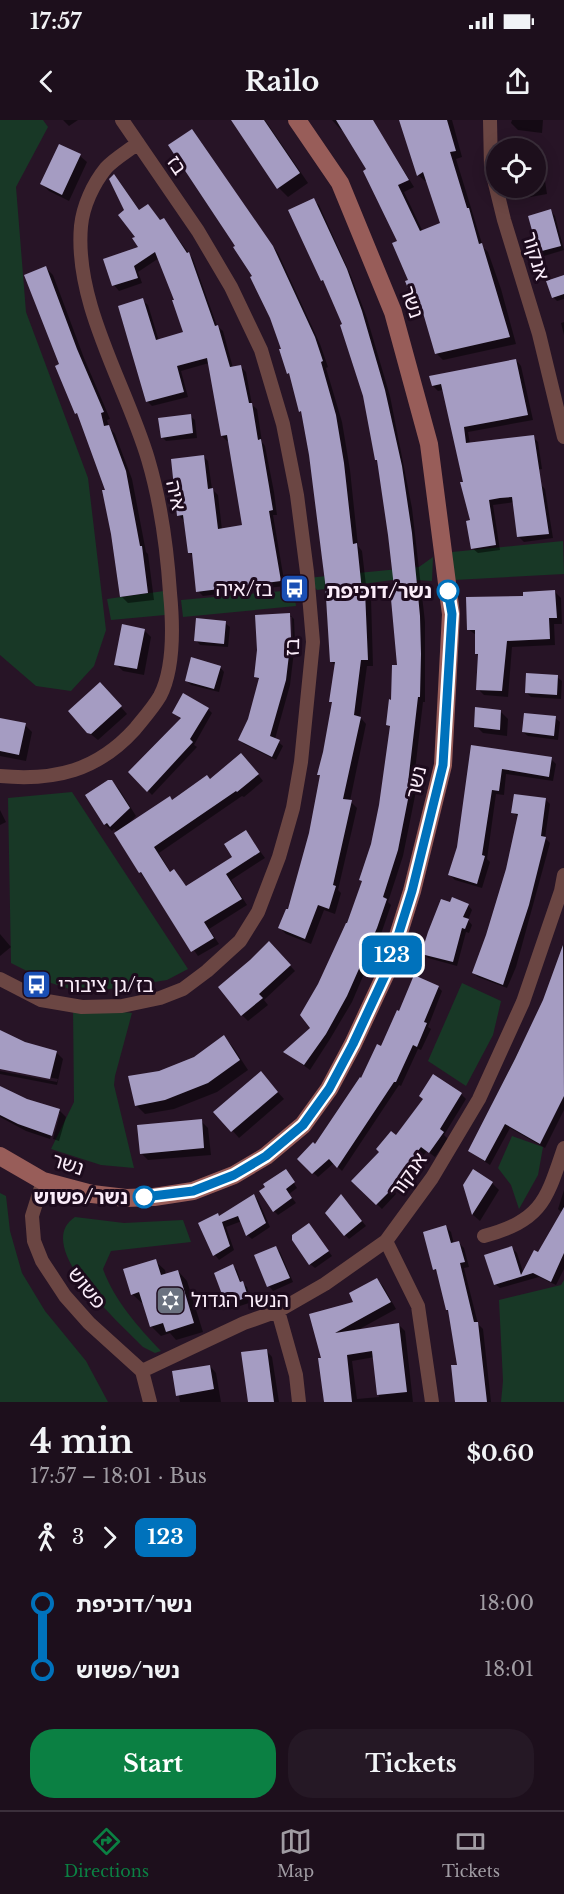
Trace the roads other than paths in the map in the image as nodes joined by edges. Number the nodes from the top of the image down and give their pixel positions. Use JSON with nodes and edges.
{"nodes":[{"id":1,"x":122,"y":120,"type":"edge"},
{"id":2,"x":297,"y":120,"type":"edge"},
{"id":3,"x":490,"y":120,"type":"edge"},
{"id":4,"x":138,"y":143,"type":"junction"},
{"id":5,"x":564,"y":437,"type":"edge"},
{"id":6,"x":0,"y":776,"type":"edge"},
{"id":7,"x":564,"y":875,"type":"edge"},
{"id":8,"x":563,"y":891,"type":"edge"},
{"id":9,"x":0,"y":979,"type":"edge"},
{"id":10,"x":564,"y":1148,"type":"edge"},
{"id":11,"x":0,"y":1156,"type":"edge"},
{"id":12,"x":43,"y":1181,"type":"junction"},
{"id":13,"x":484,"y":1236,"type":"dead end"},
{"id":14,"x":386,"y":1241,"type":"junction"},
{"id":15,"x":278,"y":1311,"type":"junction"},
{"id":16,"x":142,"y":1371,"type":"junction"},
{"id":17,"x":150,"y":1402,"type":"edge"},
{"id":18,"x":299,"y":1402,"type":"edge"},
{"id":19,"x":432,"y":1402,"type":"edge"}],
"edges":[{"from":1,"to":4,"type":"street","name":"בז"},
{"from":2,"to":12,"type":"street","name":"נשר"},
{"from":3,"to":5,"type":"street","name":"אנקור"},
{"from":4,"to":6,"type":"street","name":"איה"},
{"from":4,"to":9,"type":"street","name":"בז"},
{"from":7,"to":8,"type":"street","name":"אנקור"},
{"from":8,"to":14,"type":"street","name":"אנקור"},
{"from":10,"to":13,"type":"street"},
{"from":11,"to":12,"type":"street","name":"נשר"},
{"from":12,"to":16,"type":"street","name":"פשוש"},
{"from":14,"to":15,"type":"street","name":"אנקור"},
{"from":14,"to":19,"type":"street"},
{"from":15,"to":16,"type":"street","name":"אנקור"},
{"from":15,"to":18,"type":"street"},
{"from":16,"to":17,"type":"street"}]}
